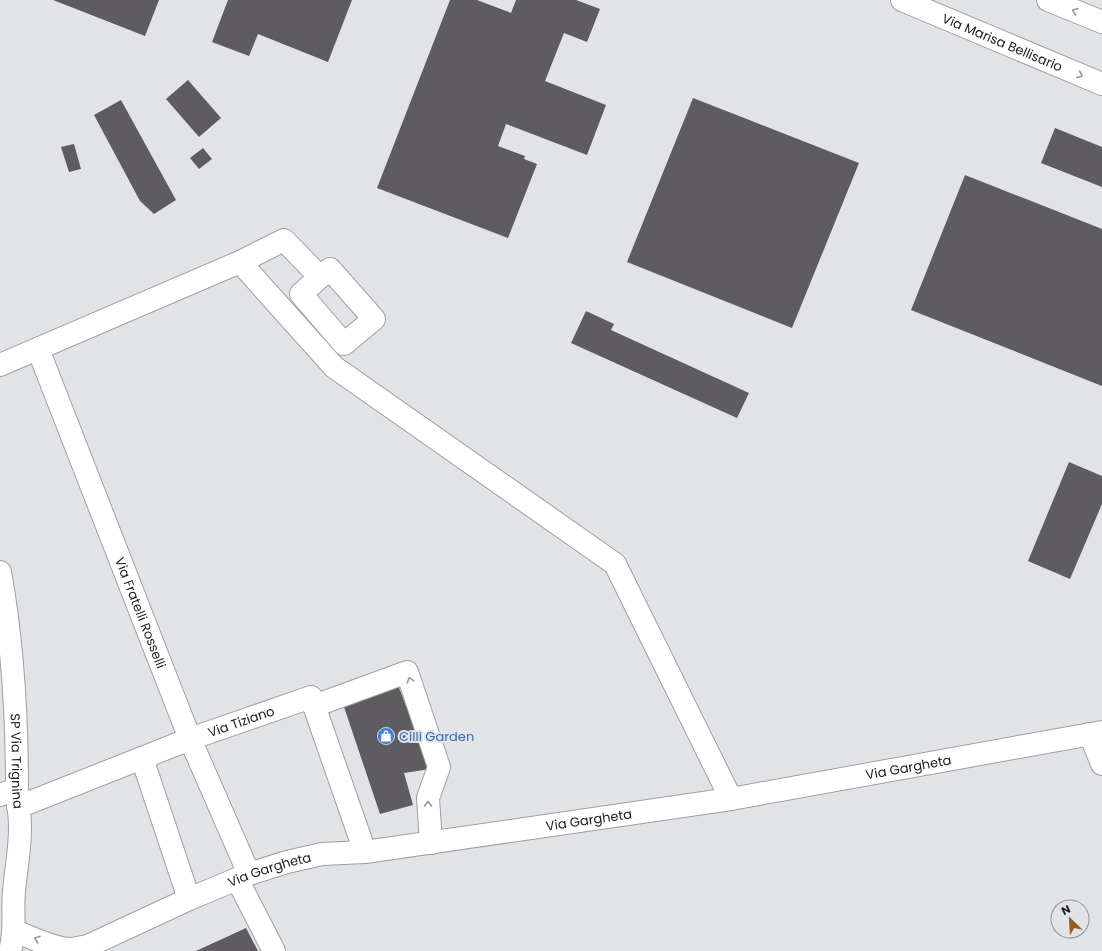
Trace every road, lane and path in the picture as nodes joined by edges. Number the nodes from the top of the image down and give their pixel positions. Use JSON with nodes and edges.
{"nodes":[{"id":1,"x":902,"y":0,"type":"edge"},
{"id":2,"x":1048,"y":0,"type":"edge"},
{"id":3,"x":1102,"y":22,"type":"edge"},
{"id":4,"x":1102,"y":84,"type":"edge"},
{"id":5,"x":240,"y":262,"type":"junction"},
{"id":6,"x":320,"y":277,"type":"dead end"},
{"id":7,"x":38,"y":349,"type":"junction"},
{"id":8,"x":0,"y":365,"type":"edge"},
{"id":9,"x":0,"y":572,"type":"edge"},
{"id":10,"x":314,"y":706,"type":"junction"},
{"id":11,"x":1096,"y":733,"type":"edge"},
{"id":12,"x":190,"y":739,"type":"junction"},
{"id":13,"x":142,"y":758,"type":"junction"},
{"id":14,"x":1102,"y":764,"type":"edge"},
{"id":15,"x":12,"y":797,"type":"edge"},
{"id":16,"x":731,"y":799,"type":"junction"},
{"id":17,"x":431,"y":843,"type":"junction"},
{"id":18,"x":365,"y":852,"type":"junction"},
{"id":19,"x":243,"y":877,"type":"junction"},
{"id":20,"x":189,"y":899,"type":"junction"},
{"id":21,"x":14,"y":930,"type":"junction"},
{"id":22,"x":84,"y":948,"type":"edge"},
{"id":23,"x":10,"y":951,"type":"edge"},
{"id":24,"x":274,"y":951,"type":"edge"}],
"edges":[{"from":1,"to":4,"type":"street","name":"Via Marisa Bellisario","one_way":true},
{"from":3,"to":2,"type":"street","one_way":true},
{"from":5,"to":6,"type":"street"},
{"from":5,"to":7,"type":"street"},
{"from":5,"to":16,"type":"street"},
{"from":7,"to":8,"type":"street"},
{"from":7,"to":12,"type":"street","name":"Via Fratelli Rosselli"},
{"from":9,"to":15,"type":"street","name":"SP Via Trignina"},
{"from":10,"to":12,"type":"street","name":"Via Tiziano"},
{"from":17,"to":10,"type":"street","one_way":true},
{"from":10,"to":18,"type":"street"},
{"from":11,"to":14,"type":"street"},
{"from":11,"to":16,"type":"street","name":"Via Gargheta"},
{"from":12,"to":13,"type":"street","name":"Via Tiziano"},
{"from":12,"to":19,"type":"street","name":"Via Fratelli Rosselli"},
{"from":13,"to":15,"type":"street","name":"Via Tiziano"},
{"from":13,"to":20,"type":"street"},
{"from":15,"to":21,"type":"street","name":"SP Via Trignina"},
{"from":16,"to":17,"type":"street","name":"Via Gargheta"},
{"from":17,"to":18,"type":"street","name":"Via Gargheta"},
{"from":18,"to":19,"type":"street","name":"Via Gargheta"},
{"from":19,"to":20,"type":"street","name":"Via Gargheta"},
{"from":19,"to":24,"type":"street","name":"Via Fratelli Rosselli"},
{"from":20,"to":22,"type":"street","name":"Via Gargheta"},
{"from":22,"to":21,"type":"street","one_way":true},
{"from":21,"to":23,"type":"street","name":"SP Via Trignina"}]}
